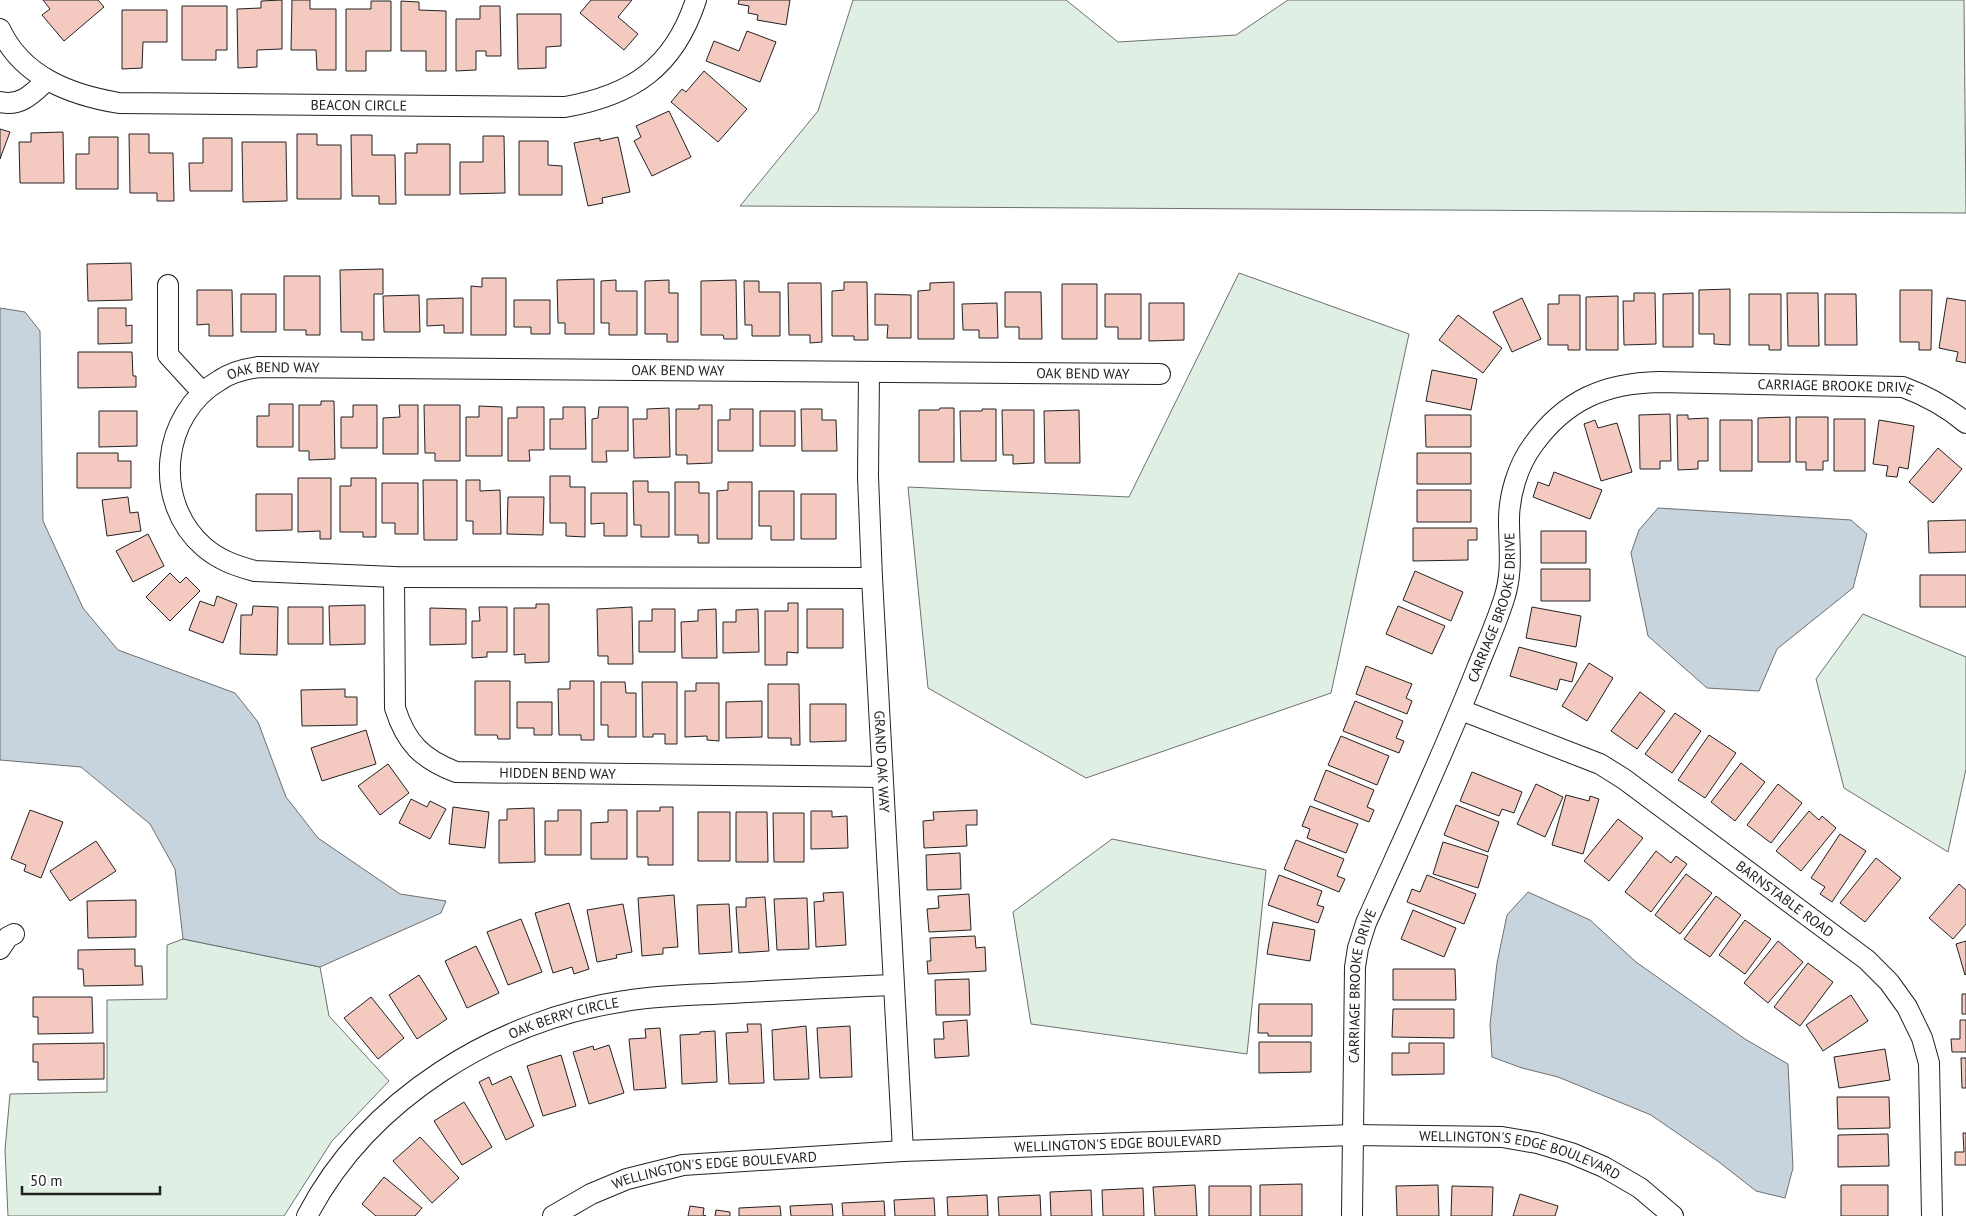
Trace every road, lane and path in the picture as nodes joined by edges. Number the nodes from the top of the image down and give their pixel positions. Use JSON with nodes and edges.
{"nodes":[{"id":1,"x":696,"y":0,"type":"edge"},
{"id":2,"x":2,"y":37,"type":"edge"},
{"id":3,"x":47,"y":80,"type":"junction"},
{"id":4,"x":0,"y":102,"type":"edge"},
{"id":5,"x":168,"y":285,"type":"dead end"},
{"id":6,"x":869,"y":373,"type":"junction"},
{"id":7,"x":1160,"y":374,"type":"dead end"},
{"id":8,"x":202,"y":392,"type":"junction"},
{"id":9,"x":1966,"y":423,"type":"edge"},
{"id":10,"x":394,"y":577,"type":"junction"},
{"id":11,"x":872,"y":578,"type":"junction"},
{"id":12,"x":1461,"y":710,"type":"junction"},
{"id":13,"x":882,"y":777,"type":"junction"},
{"id":14,"x":14,"y":934,"type":"dead end"},
{"id":15,"x":0,"y":949,"type":"edge"},
{"id":16,"x":893,"y":985,"type":"junction"},
{"id":17,"x":1353,"y":1135,"type":"junction"},
{"id":18,"x":903,"y":1150,"type":"junction"},
{"id":19,"x":307,"y":1216,"type":"edge"},
{"id":20,"x":553,"y":1216,"type":"edge"},
{"id":21,"x":1352,"y":1216,"type":"edge"},
{"id":22,"x":1673,"y":1216,"type":"edge"},
{"id":23,"x":1932,"y":1216,"type":"edge"}],
"edges":[{"from":1,"to":3,"type":"street","name":"BEACON CIRCLE"},
{"from":2,"to":3,"type":"street","name":"BEACON CIRCLE"},
{"from":3,"to":4,"type":"street"},
{"from":5,"to":8,"type":"street"},
{"from":6,"to":7,"type":"street","name":"OAK BEND WAY"},
{"from":6,"to":8,"type":"street","name":"OAK BEND WAY"},
{"from":6,"to":11,"type":"street","name":"GRAND OAK WAY"},
{"from":8,"to":10,"type":"street","name":"OAK BEND WAY"},
{"from":9,"to":12,"type":"street","name":"CARRIAGE BROOKE DRIVE"},
{"from":10,"to":11,"type":"street","name":"OAK BEND WAY"},
{"from":10,"to":13,"type":"street","name":"HIDDEN BEND WAY"},
{"from":11,"to":13,"type":"street","name":"GRAND OAK WAY"},
{"from":12,"to":17,"type":"street","name":"CARRIAGE BROOKE DRIVE"},
{"from":12,"to":23,"type":"street","name":"BARNSTABLE ROAD"},
{"from":13,"to":16,"type":"street","name":"GRAND OAK WAY"},
{"from":14,"to":15,"type":"street"},
{"from":16,"to":18,"type":"street","name":"GRAND OAK WAY"},
{"from":16,"to":19,"type":"street","name":"OAK BERRY CIRCLE"},
{"from":17,"to":18,"type":"street","name":"WELLINGTON'S EDGE BOULEVARD"},
{"from":17,"to":21,"type":"street","name":"CARRIAGE BROOKE DRIVE"},
{"from":17,"to":22,"type":"street","name":"WELLINGTON'S EDGE BOULEVARD"},
{"from":18,"to":20,"type":"street","name":"WELLINGTON'S EDGE BOULEVARD"}]}
